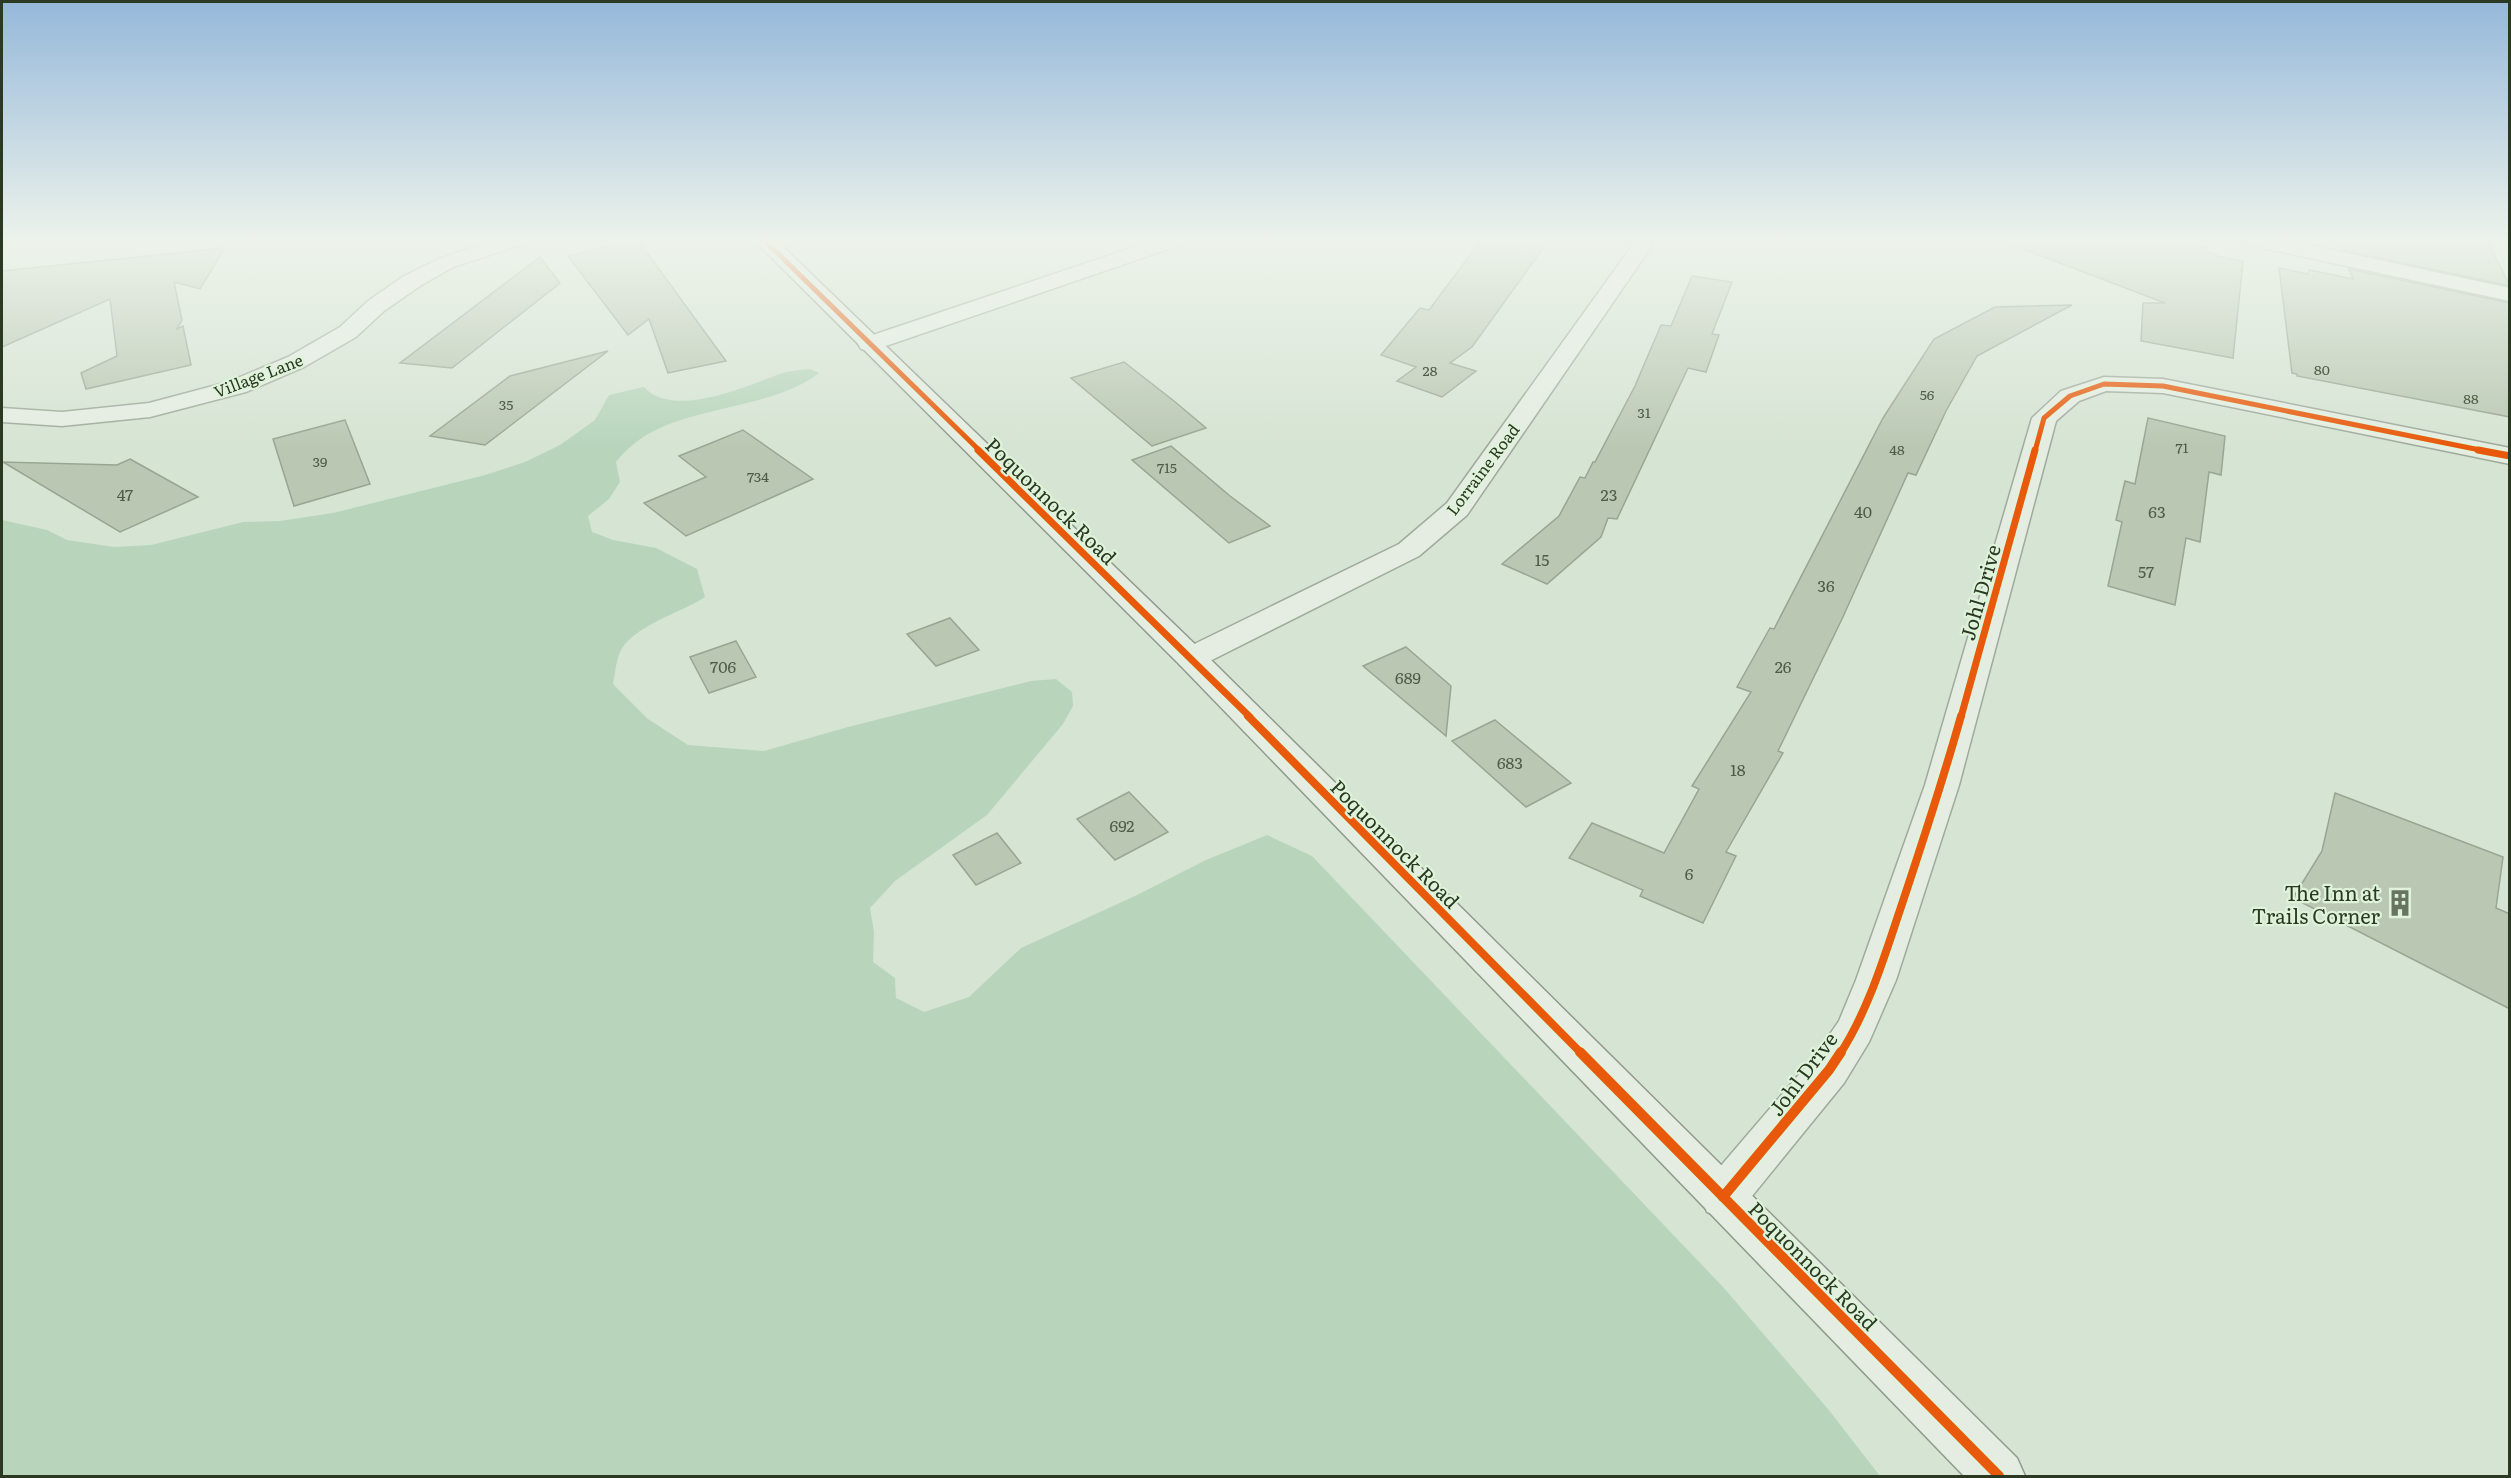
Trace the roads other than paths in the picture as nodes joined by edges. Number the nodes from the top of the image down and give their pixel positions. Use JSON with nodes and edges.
{"nodes":[{"id":1,"x":374,"y":308,"type":"edge"},
{"id":2,"x":833,"y":308,"type":"edge"},
{"id":3,"x":975,"y":308,"type":"edge"},
{"id":4,"x":1598,"y":308,"type":"edge"},
{"id":5,"x":869,"y":344,"type":"junction"},
{"id":6,"x":2,"y":415,"type":"edge"},
{"id":7,"x":2510,"y":456,"type":"edge"},
{"id":8,"x":1191,"y":658,"type":"junction"},
{"id":9,"x":1723,"y":1197,"type":"junction"},
{"id":10,"x":1999,"y":1476,"type":"edge"}],
"edges":[{"from":1,"to":6,"type":"street","name":"Village Lane"},
{"from":2,"to":5,"type":"street","name":"Poquonnock Road"},
{"from":3,"to":5,"type":"street"},
{"from":4,"to":8,"type":"street","name":"Lorraine Road"},
{"from":5,"to":8,"type":"street","name":"Poquonnock Road"},
{"from":7,"to":9,"type":"street","name":"Johl Drive"},
{"from":8,"to":9,"type":"street","name":"Poquonnock Road"},
{"from":9,"to":10,"type":"street","name":"Poquonnock Road"}]}
